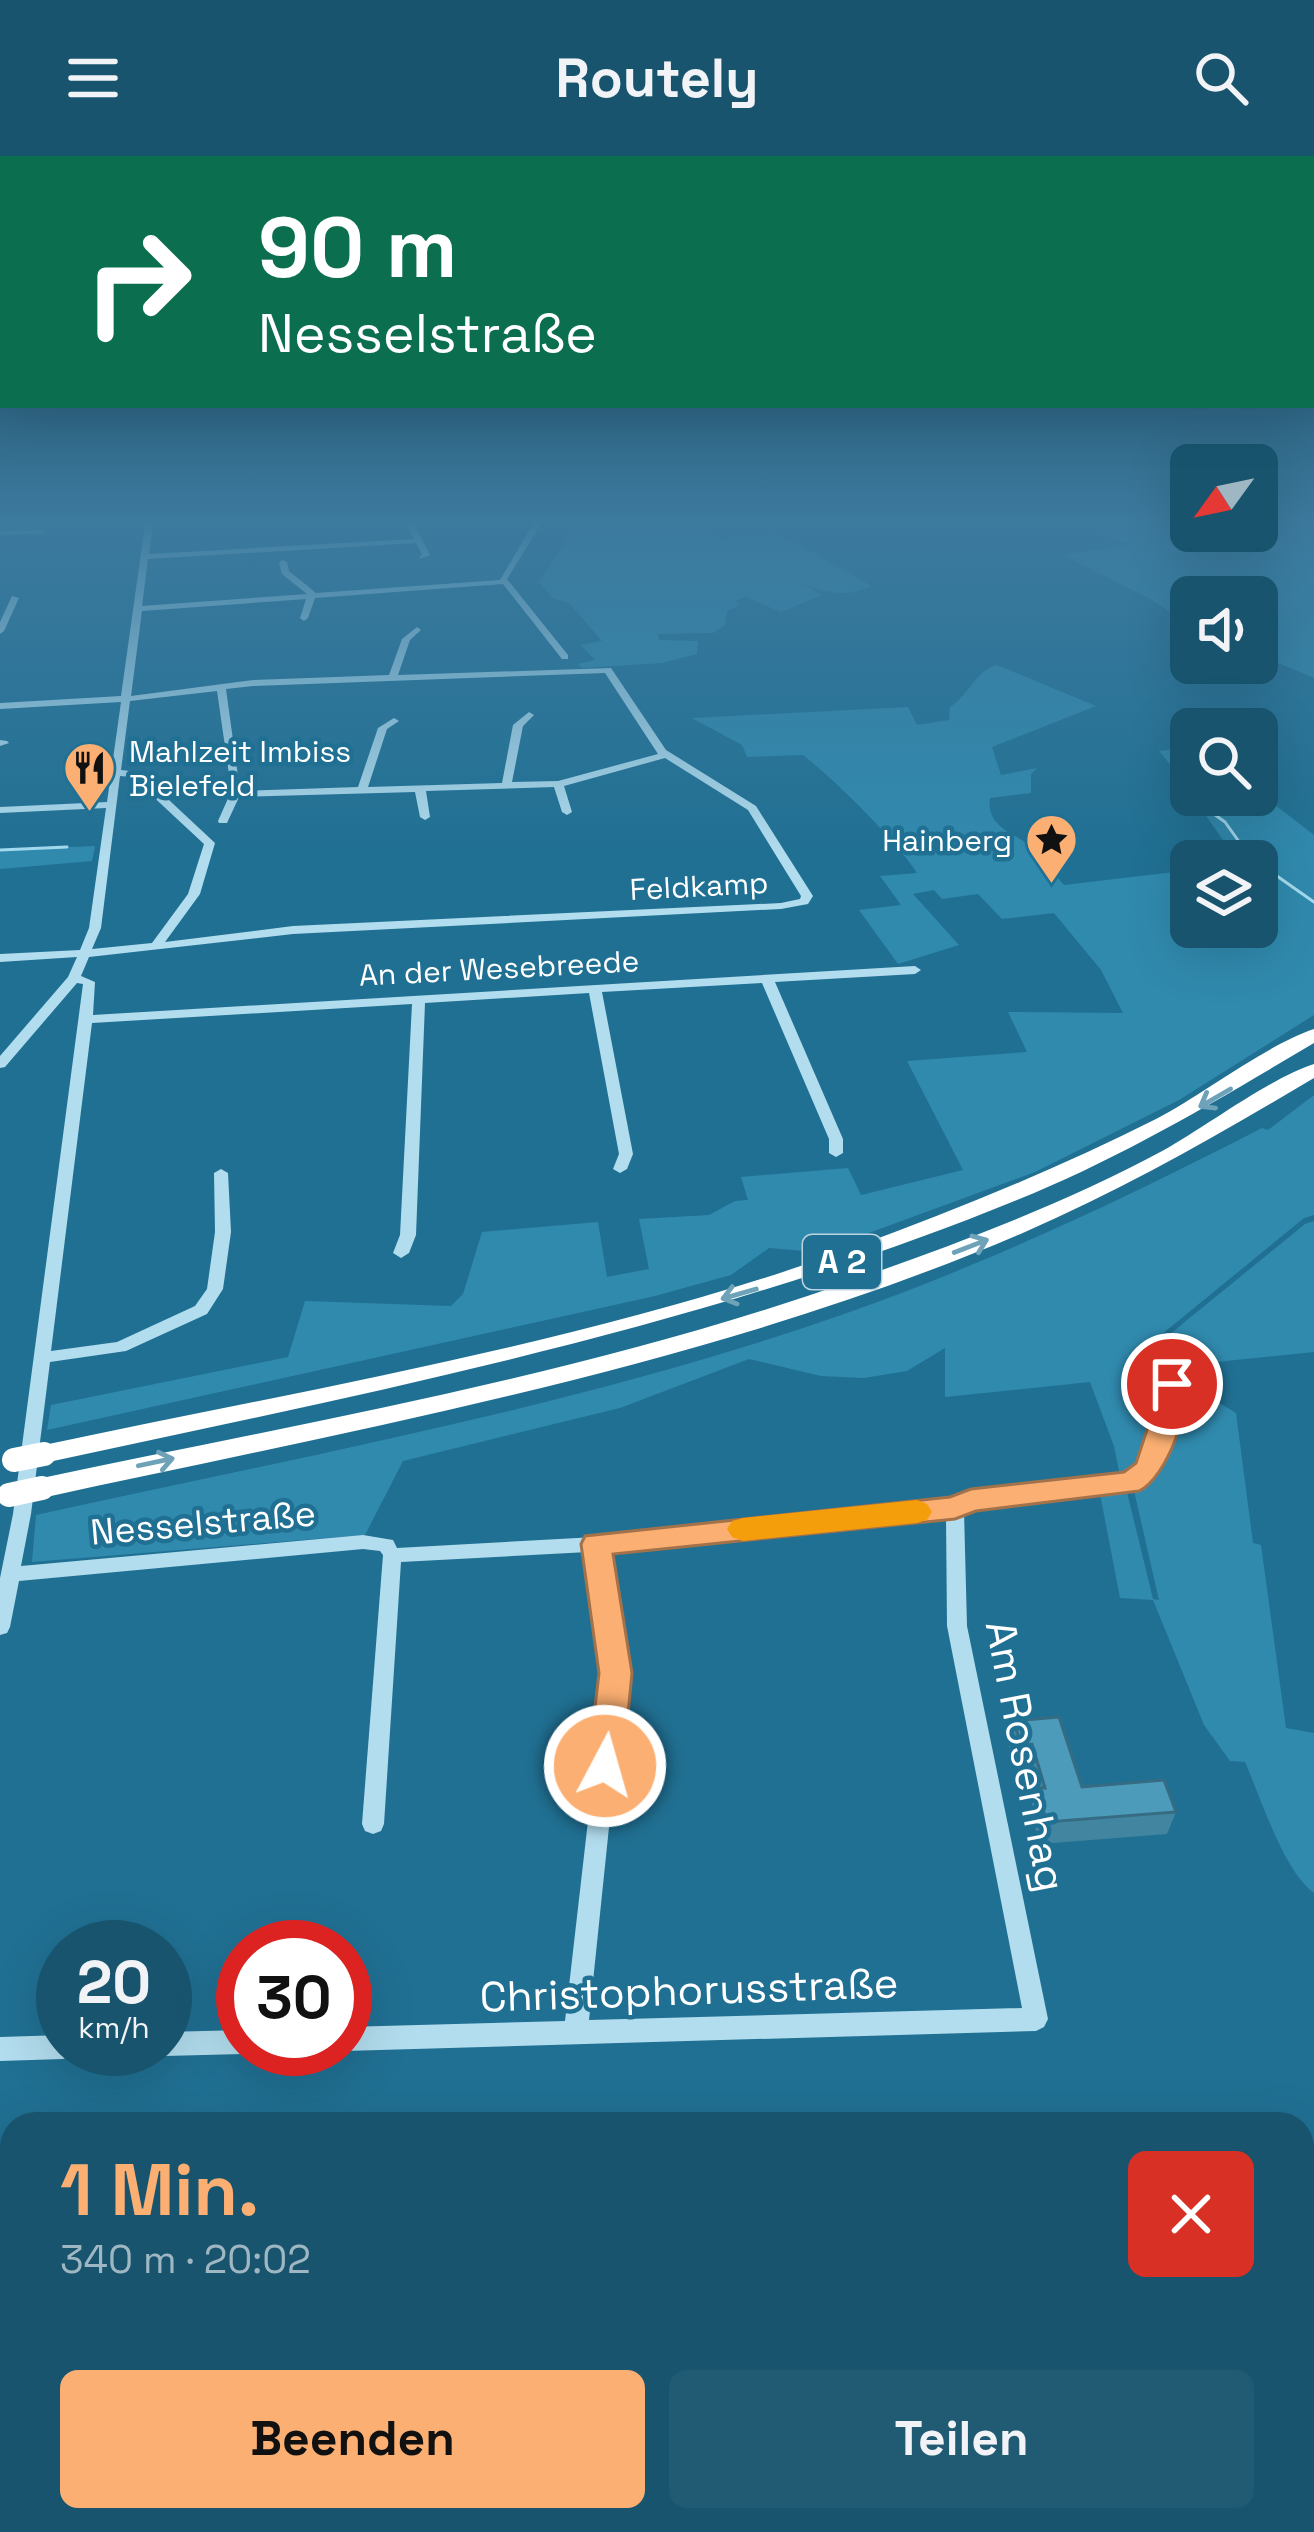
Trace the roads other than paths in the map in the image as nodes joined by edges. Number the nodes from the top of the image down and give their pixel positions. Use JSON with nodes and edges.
{"nodes":[{"id":1,"x":135,"y":635,"type":"edge"},
{"id":2,"x":411,"y":635,"type":"edge"},
{"id":3,"x":547,"y":635,"type":"edge"},
{"id":4,"x":576,"y":648,"type":"dead end"},
{"id":5,"x":393,"y":677,"type":"junction"},
{"id":6,"x":221,"y":687,"type":"junction"},
{"id":7,"x":126,"y":699,"type":"junction"},
{"id":8,"x":0,"y":706,"type":"edge"},
{"id":9,"x":530,"y":715,"type":"dead end"},
{"id":10,"x":394,"y":721,"type":"dead end"},
{"id":11,"x":666,"y":755,"type":"junction"},
{"id":12,"x":116,"y":772,"type":"junction"},
{"id":13,"x":558,"y":784,"type":"junction"},
{"id":14,"x":506,"y":786,"type":"junction"},
{"id":15,"x":420,"y":788,"type":"junction"},
{"id":16,"x":362,"y":790,"type":"junction"},
{"id":17,"x":235,"y":794,"type":"junction"},
{"id":18,"x":112,"y":805,"type":"junction"},
{"id":19,"x":0,"y":810,"type":"edge"},
{"id":20,"x":567,"y":812,"type":"dead end"},
{"id":21,"x":425,"y":818,"type":"dead end"},
{"id":22,"x":223,"y":821,"type":"dead end"},
{"id":23,"x":158,"y":944,"type":"junction"},
{"id":24,"x":87,"y":953,"type":"junction"},
{"id":25,"x":0,"y":958,"type":"edge"},
{"id":26,"x":915,"y":970,"type":"dead end"},
{"id":27,"x":74,"y":978,"type":"junction"},
{"id":28,"x":767,"y":979,"type":"junction"},
{"id":29,"x":596,"y":989,"type":"junction"},
{"id":30,"x":419,"y":999,"type":"junction"},
{"id":31,"x":86,"y":1019,"type":"junction"},
{"id":32,"x":1314,"y":1035,"type":"edge"},
{"id":33,"x":0,"y":1064,"type":"edge"},
{"id":34,"x":1314,"y":1070,"type":"edge"},
{"id":35,"x":836,"y":1154,"type":"dead end"},
{"id":36,"x":620,"y":1168,"type":"dead end"},
{"id":37,"x":221,"y":1173,"type":"dead end"},
{"id":38,"x":401,"y":1253,"type":"dead end"},
{"id":39,"x":42,"y":1358,"type":"junction"},
{"id":40,"x":1172,"y":1384,"type":"dead end"},
{"id":41,"x":7,"y":1462,"type":"edge"},
{"id":42,"x":5,"y":1496,"type":"edge"},
{"id":43,"x":955,"y":1508,"type":"junction"},
{"id":44,"x":596,"y":1544,"type":"junction"},
{"id":45,"x":392,"y":1555,"type":"junction"},
{"id":46,"x":13,"y":1574,"type":"junction"},
{"id":47,"x":0,"y":1627,"type":"edge"},
{"id":48,"x":373,"y":1824,"type":"dead end"},
{"id":49,"x":1036,"y":2019,"type":"joint"},
{"id":50,"x":576,"y":2032,"type":"junction"},
{"id":51,"x":372,"y":2038,"type":"edge"},
{"id":52,"x":36,"y":2048,"type":"edge"},
{"id":53,"x":0,"y":2049,"type":"edge"}],
"edges":[{"from":1,"to":7,"type":"street"},
{"from":2,"to":5,"type":"street"},
{"from":3,"to":4,"type":"street"},
{"from":5,"to":6,"type":"street","name":"Feldkamp"},
{"from":5,"to":11,"type":"street","name":"Feldkamp"},
{"from":6,"to":7,"type":"street","name":"Feldkamp"},
{"from":6,"to":17,"type":"street"},
{"from":7,"to":8,"type":"street","name":"Feldkamp"},
{"from":7,"to":12,"type":"street"},
{"from":9,"to":14,"type":"street"},
{"from":10,"to":16,"type":"street"},
{"from":11,"to":13,"type":"street"},
{"from":11,"to":23,"type":"street","name":"Feldkamp"},
{"from":12,"to":18,"type":"street"},
{"from":12,"to":23,"type":"street"},
{"from":13,"to":14,"type":"street"},
{"from":13,"to":20,"type":"street"},
{"from":14,"to":15,"type":"street"},
{"from":15,"to":16,"type":"street"},
{"from":15,"to":21,"type":"street"},
{"from":16,"to":17,"type":"street"},
{"from":17,"to":22,"type":"street"},
{"from":18,"to":19,"type":"street"},
{"from":18,"to":24,"type":"street"},
{"from":23,"to":24,"type":"street","name":"Feldkamp"},
{"from":24,"to":25,"type":"street","name":"Feldkamp"},
{"from":24,"to":27,"type":"street"},
{"from":26,"to":28,"type":"street","name":"An der Wesebreede"},
{"from":27,"to":31,"type":"street"},
{"from":27,"to":33,"type":"street"},
{"from":28,"to":29,"type":"street","name":"An der Wesebreede"},
{"from":28,"to":35,"type":"street"},
{"from":29,"to":30,"type":"street","name":"An der Wesebreede"},
{"from":29,"to":36,"type":"street"},
{"from":30,"to":31,"type":"street","name":"An der Wesebreede"},
{"from":30,"to":38,"type":"street"},
{"from":31,"to":39,"type":"street"},
{"from":32,"to":41,"type":"highway","number":"A 2","one_way":true,"bridge":true},
{"from":42,"to":34,"type":"highway","number":"A 2","one_way":true,"bridge":true},
{"from":37,"to":39,"type":"street"},
{"from":39,"to":46,"type":"street"},
{"from":40,"to":43,"type":"street","name":"Nesselstraße"},
{"from":43,"to":44,"type":"street","name":"Nesselstraße"},
{"from":43,"to":49,"type":"street","name":"Am Rosenhag"},
{"from":44,"to":45,"type":"street","name":"Nesselstraße"},
{"from":44,"to":50,"type":"street"},
{"from":45,"to":46,"type":"street","name":"Nesselstraße"},
{"from":45,"to":48,"type":"street"},
{"from":46,"to":47,"type":"street"},
{"from":49,"to":50,"type":"street","name":"Christophorusstraße"},
{"from":50,"to":51,"type":"street","name":"Christophorusstraße"},
{"from":52,"to":53,"type":"street"}]}
